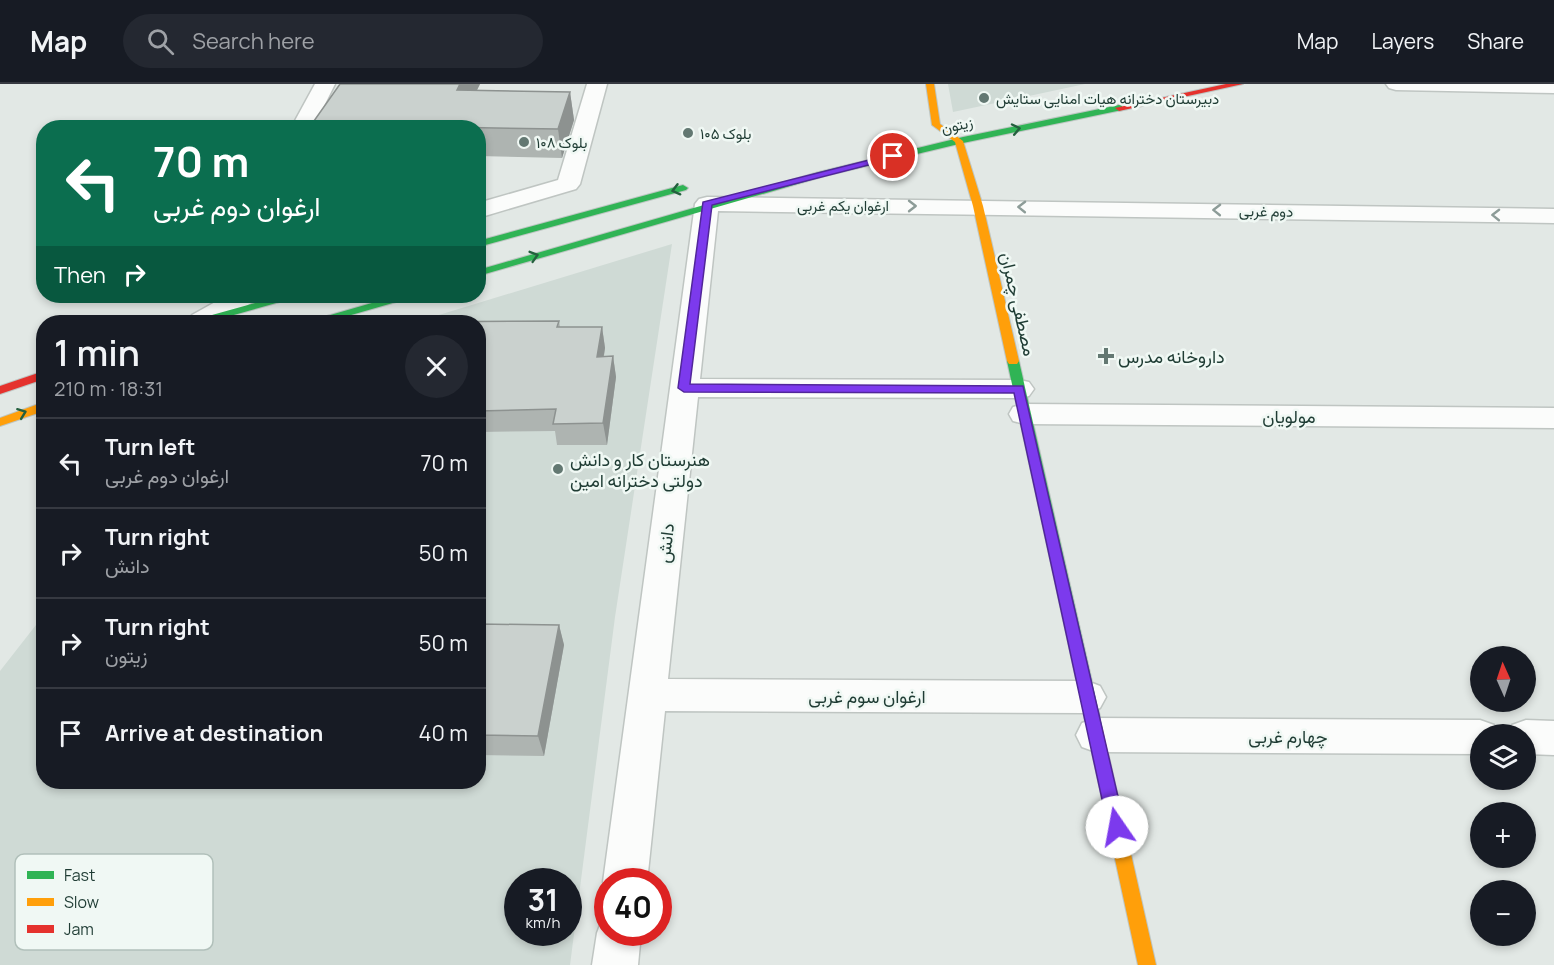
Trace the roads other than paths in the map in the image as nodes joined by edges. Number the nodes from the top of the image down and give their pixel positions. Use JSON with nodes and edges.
{"nodes":[{"id":1,"x":325,"y":84,"type":"edge"},
{"id":2,"x":597,"y":84,"type":"edge"},
{"id":3,"x":930,"y":84,"type":"edge"},
{"id":4,"x":1239,"y":84,"type":"edge"},
{"id":5,"x":1396,"y":84,"type":"edge"},
{"id":6,"x":1554,"y":87,"type":"edge"},
{"id":7,"x":306,"y":120,"type":"edge"},
{"id":8,"x":958,"y":120,"type":"dead end"},
{"id":9,"x":931,"y":126,"type":"junction"},
{"id":10,"x":959,"y":141,"type":"junction"},
{"id":11,"x":701,"y":194,"type":"junction"},
{"id":12,"x":978,"y":206,"type":"junction"},
{"id":13,"x":486,"y":209,"type":"edge"},
{"id":14,"x":1554,"y":216,"type":"edge"},
{"id":15,"x":486,"y":242,"type":"edge"},
{"id":16,"x":486,"y":270,"type":"edge"},
{"id":17,"x":232,"y":303,"type":"edge"},
{"id":18,"x":266,"y":303,"type":"edge"},
{"id":19,"x":381,"y":303,"type":"edge"},
{"id":20,"x":212,"y":315,"type":"edge"},
{"id":21,"x":224,"y":315,"type":"edge"},
{"id":22,"x":341,"y":315,"type":"edge"},
{"id":23,"x":36,"y":378,"type":"edge"},
{"id":24,"x":684,"y":388,"type":"junction"},
{"id":25,"x":0,"y":390,"type":"edge"},
{"id":26,"x":1022,"y":402,"type":"junction"},
{"id":27,"x":36,"y":409,"type":"edge"},
{"id":28,"x":1554,"y":418,"type":"edge"},
{"id":29,"x":0,"y":422,"type":"edge"},
{"id":30,"x":647,"y":695,"type":"junction"},
{"id":31,"x":1087,"y":697,"type":"junction"},
{"id":32,"x":1096,"y":735,"type":"junction"},
{"id":33,"x":1470,"y":737,"type":"edge"},
{"id":34,"x":1536,"y":737,"type":"edge"},
{"id":35,"x":1554,"y":738,"type":"edge"},
{"id":36,"x":627,"y":868,"type":"edge"},
{"id":37,"x":617,"y":946,"type":"edge"},
{"id":38,"x":615,"y":965,"type":"edge"},
{"id":39,"x":1147,"y":965,"type":"edge"}],
"edges":[{"from":1,"to":7,"type":"street"},
{"from":2,"to":13,"type":"street"},
{"from":3,"to":9,"type":"main road"},
{"from":10,"to":4,"type":"main road","name":"زیتون","one_way":true},
{"from":5,"to":6,"type":"street"},
{"from":8,"to":9,"type":"main road","name":"زیتون"},
{"from":9,"to":10,"type":"main road"},
{"from":10,"to":11,"type":"main road","name":"زیتون"},
{"from":10,"to":12,"type":"main road","name":"مصطفی چمران"},
{"from":11,"to":12,"type":"street","name":"ارغوان یکم غربی","one_way":true},
{"from":11,"to":15,"type":"main road","name":"زیتون","one_way":true},
{"from":16,"to":11,"type":"main road","name":"زیتون","one_way":true},
{"from":11,"to":24,"type":"street","name":"دانش"},
{"from":14,"to":12,"type":"street","name":"دوم غربی","one_way":true},
{"from":12,"to":26,"type":"main road","name":"مصطفی چمران"},
{"from":17,"to":20,"type":"street"},
{"from":18,"to":21,"type":"main road"},
{"from":19,"to":22,"type":"main road"},
{"from":23,"to":25,"type":"main road"},
{"from":24,"to":26,"type":"street","name":"مولویان"},
{"from":24,"to":30,"type":"street","name":"دانش"},
{"from":26,"to":28,"type":"street","name":"مولویان"},
{"from":26,"to":31,"type":"main road","name":"مصطفی چمران"},
{"from":29,"to":27,"type":"main road","one_way":true},
{"from":30,"to":31,"type":"street","name":"ارغوان سوم غربی"},
{"from":30,"to":36,"type":"street","name":"دانش"},
{"from":31,"to":32,"type":"main road","name":"مصطفی چمران"},
{"from":32,"to":33,"type":"street","name":"چهارم غربی"},
{"from":32,"to":39,"type":"main road","name":"مصطفی چمران"},
{"from":34,"to":35,"type":"street"},
{"from":37,"to":38,"type":"street"}]}
